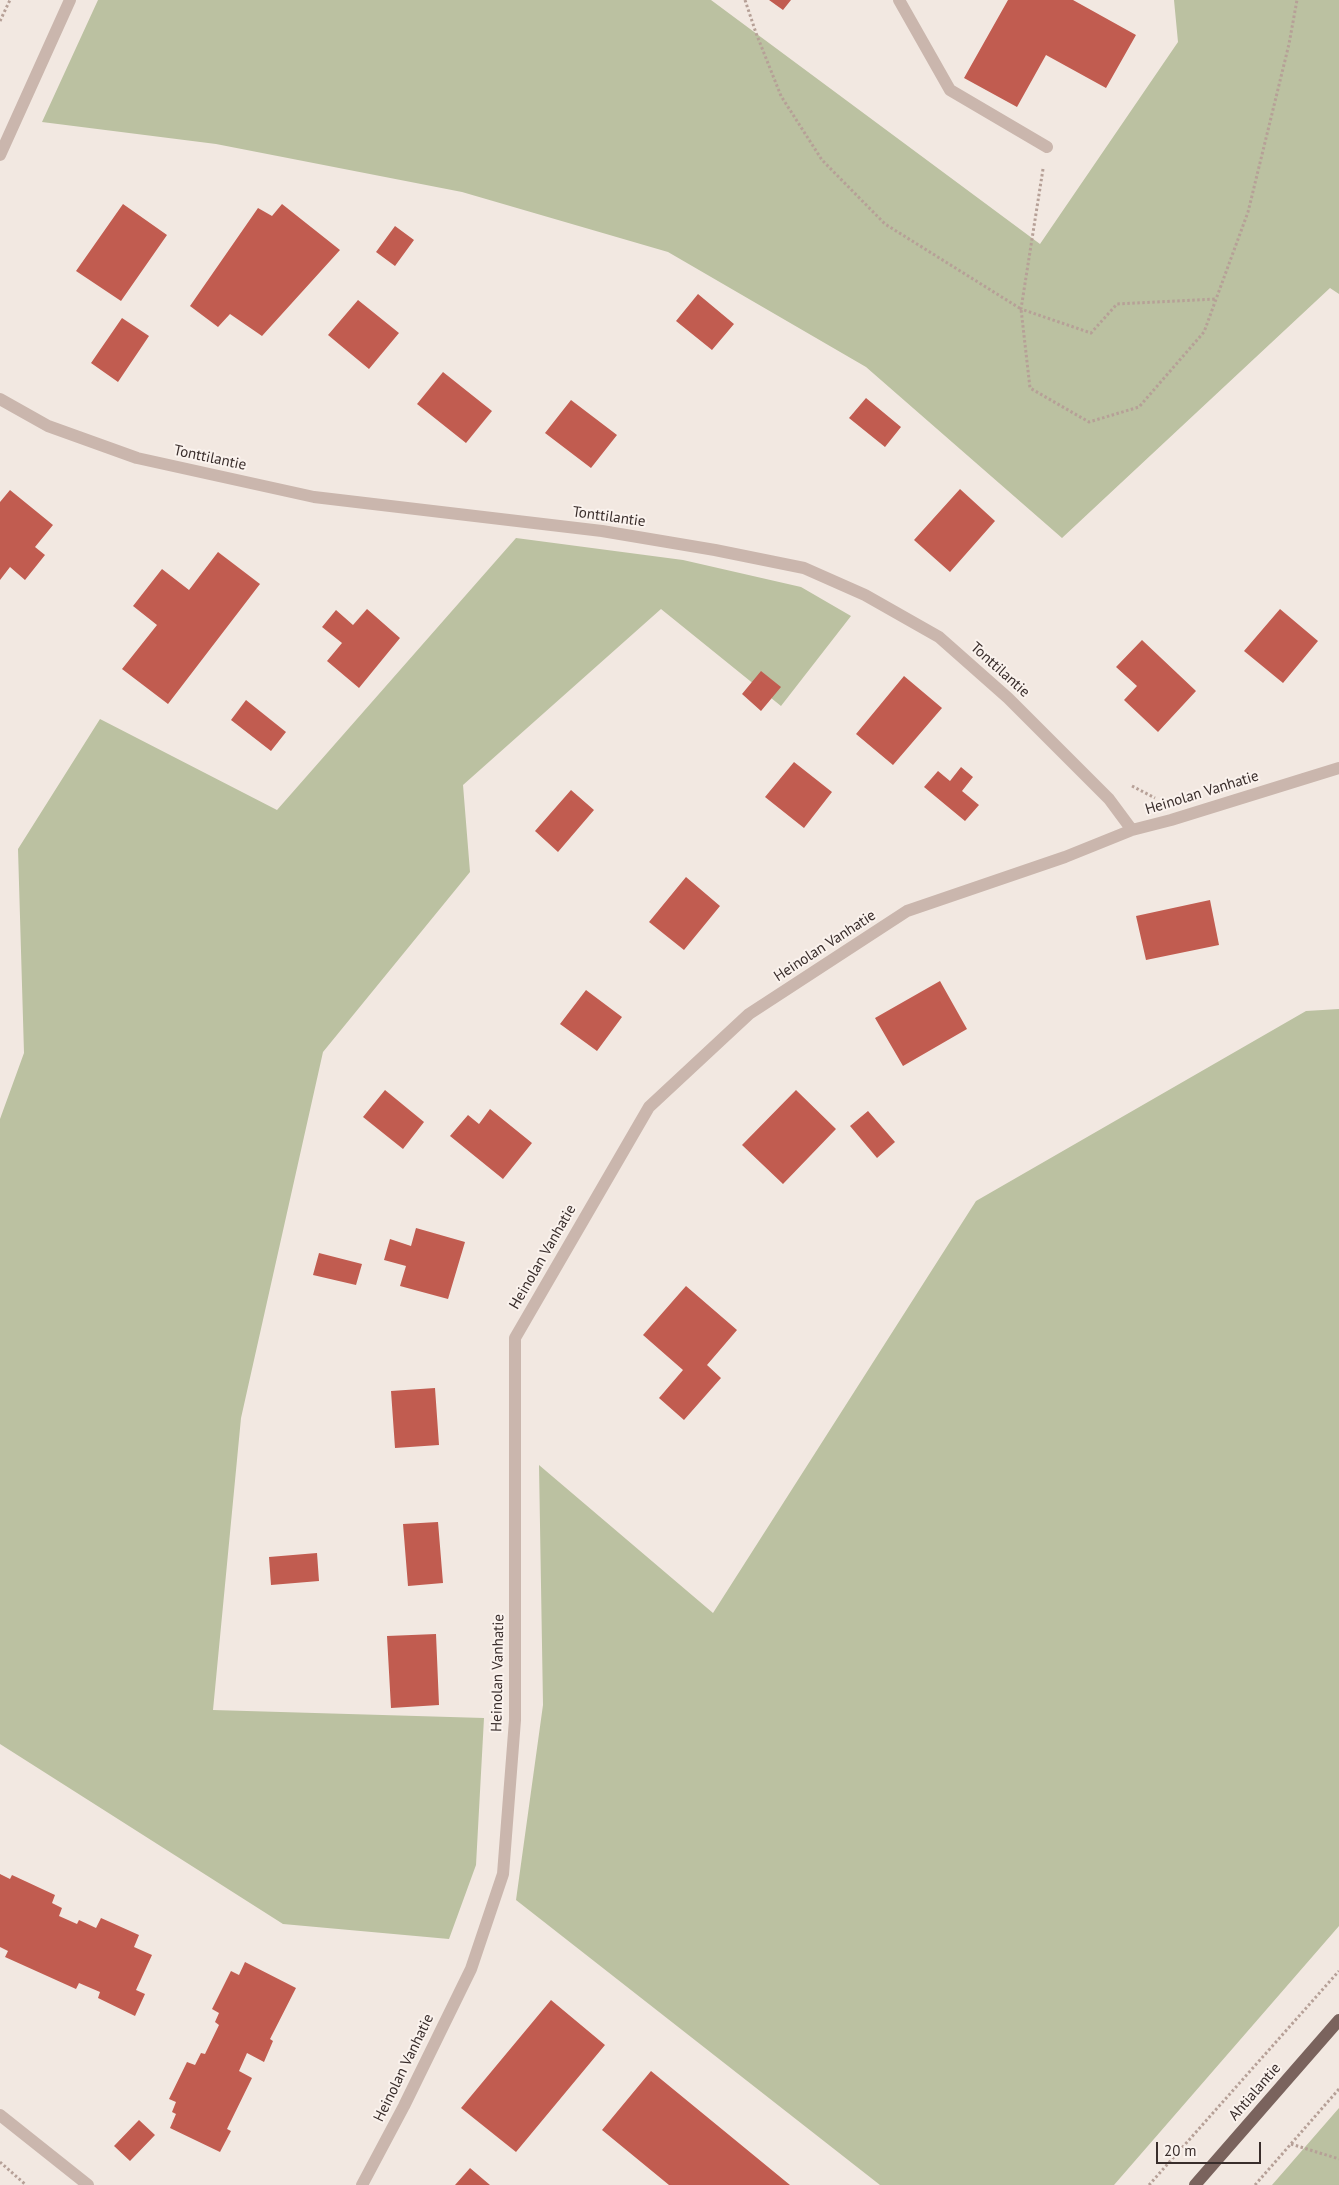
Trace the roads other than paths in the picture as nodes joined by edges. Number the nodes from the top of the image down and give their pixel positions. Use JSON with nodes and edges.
{"nodes":[{"id":1,"x":70,"y":0,"type":"edge"},
{"id":2,"x":906,"y":3,"type":"edge"},
{"id":3,"x":1046,"y":147,"type":"road end"},
{"id":4,"x":0,"y":155,"type":"edge"},
{"id":5,"x":0,"y":399,"type":"edge"},
{"id":6,"x":1339,"y":768,"type":"edge"},
{"id":7,"x":1132,"y":830,"type":"junction"},
{"id":8,"x":1339,"y":2020,"type":"edge"},
{"id":9,"x":0,"y":2115,"type":"edge"},
{"id":10,"x":88,"y":2185,"type":"edge"},
{"id":11,"x":362,"y":2185,"type":"edge"},
{"id":12,"x":1195,"y":2185,"type":"edge"}],
"edges":[{"from":1,"to":4,"type":"street"},
{"from":2,"to":3,"type":"street"},
{"from":5,"to":7,"type":"street","name":"Tonttilantie"},
{"from":6,"to":7,"type":"street","name":"Heinolan Vanhatie"},
{"from":7,"to":11,"type":"street","name":"Heinolan Vanhatie"},
{"from":8,"to":12,"type":"main road","name":"Ahtialantie"},
{"from":9,"to":10,"type":"street"}]}
